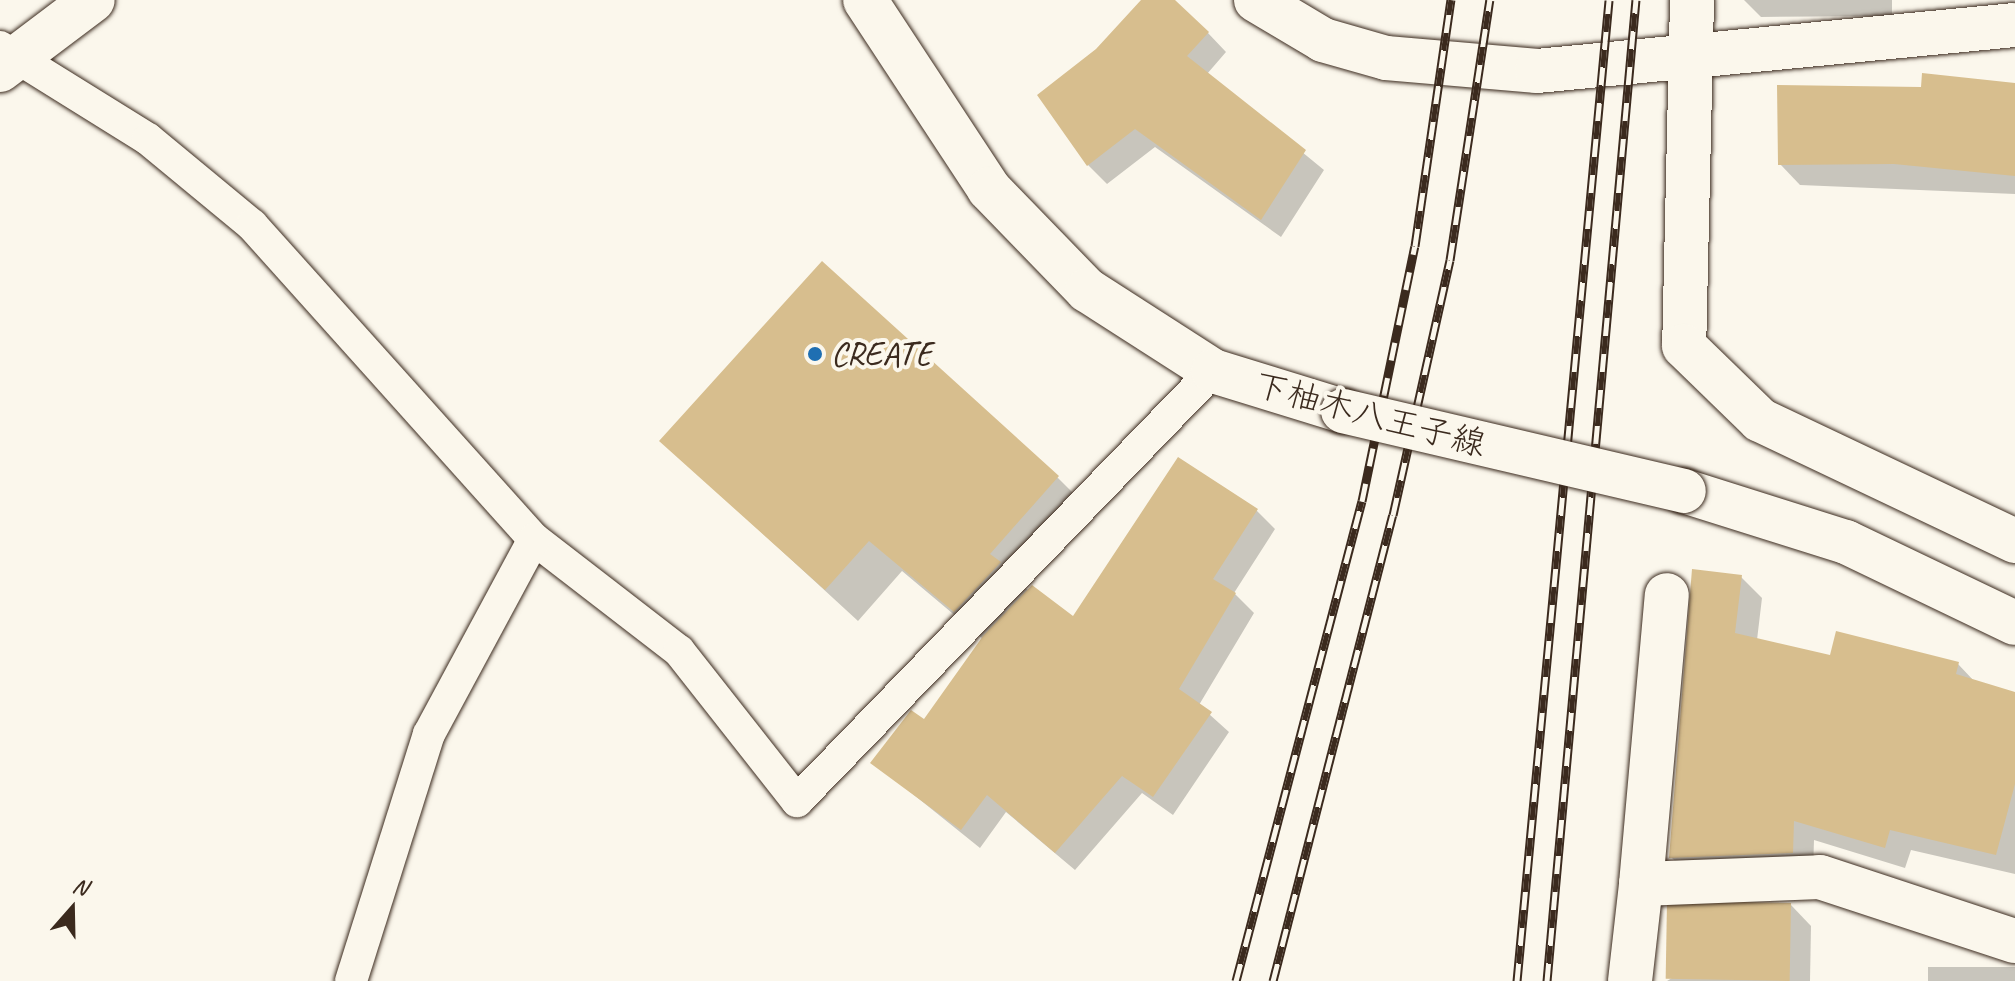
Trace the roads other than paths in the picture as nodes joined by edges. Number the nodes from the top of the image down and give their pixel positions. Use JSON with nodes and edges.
{"nodes":[{"id":1,"x":93,"y":0,"type":"edge"},
{"id":2,"x":865,"y":0,"type":"edge"},
{"id":3,"x":1256,"y":0,"type":"edge"},
{"id":4,"x":1692,"y":0,"type":"edge"},
{"id":5,"x":2015,"y":25,"type":"edge"},
{"id":6,"x":1686,"y":58,"type":"junction"},
{"id":7,"x":4,"y":59,"type":"edge"},
{"id":8,"x":1213,"y":371,"type":"junction"},
{"id":9,"x":534,"y":539,"type":"junction"},
{"id":10,"x":2015,"y":541,"type":"edge"},
{"id":11,"x":1667,"y":595,"type":"dead end"},
{"id":12,"x":2015,"y":623,"type":"edge"},
{"id":13,"x":1641,"y":884,"type":"junction"},
{"id":14,"x":2015,"y":941,"type":"edge"},
{"id":15,"x":351,"y":981,"type":"edge"},
{"id":16,"x":1630,"y":981,"type":"edge"}],
"edges":[{"from":1,"to":7,"type":"street"},
{"from":2,"to":8,"type":"street","name":"下柚木八王子線"},
{"from":3,"to":6,"type":"street"},
{"from":4,"to":6,"type":"street"},
{"from":5,"to":6,"type":"street"},
{"from":6,"to":10,"type":"street"},
{"from":7,"to":9,"type":"lane"},
{"from":8,"to":9,"type":"lane"},
{"from":8,"to":12,"type":"street","name":"下柚木八王子線","bridge":true},
{"from":9,"to":15,"type":"lane"},
{"from":11,"to":13,"type":"street"},
{"from":13,"to":14,"type":"street"},
{"from":13,"to":16,"type":"street"}]}
